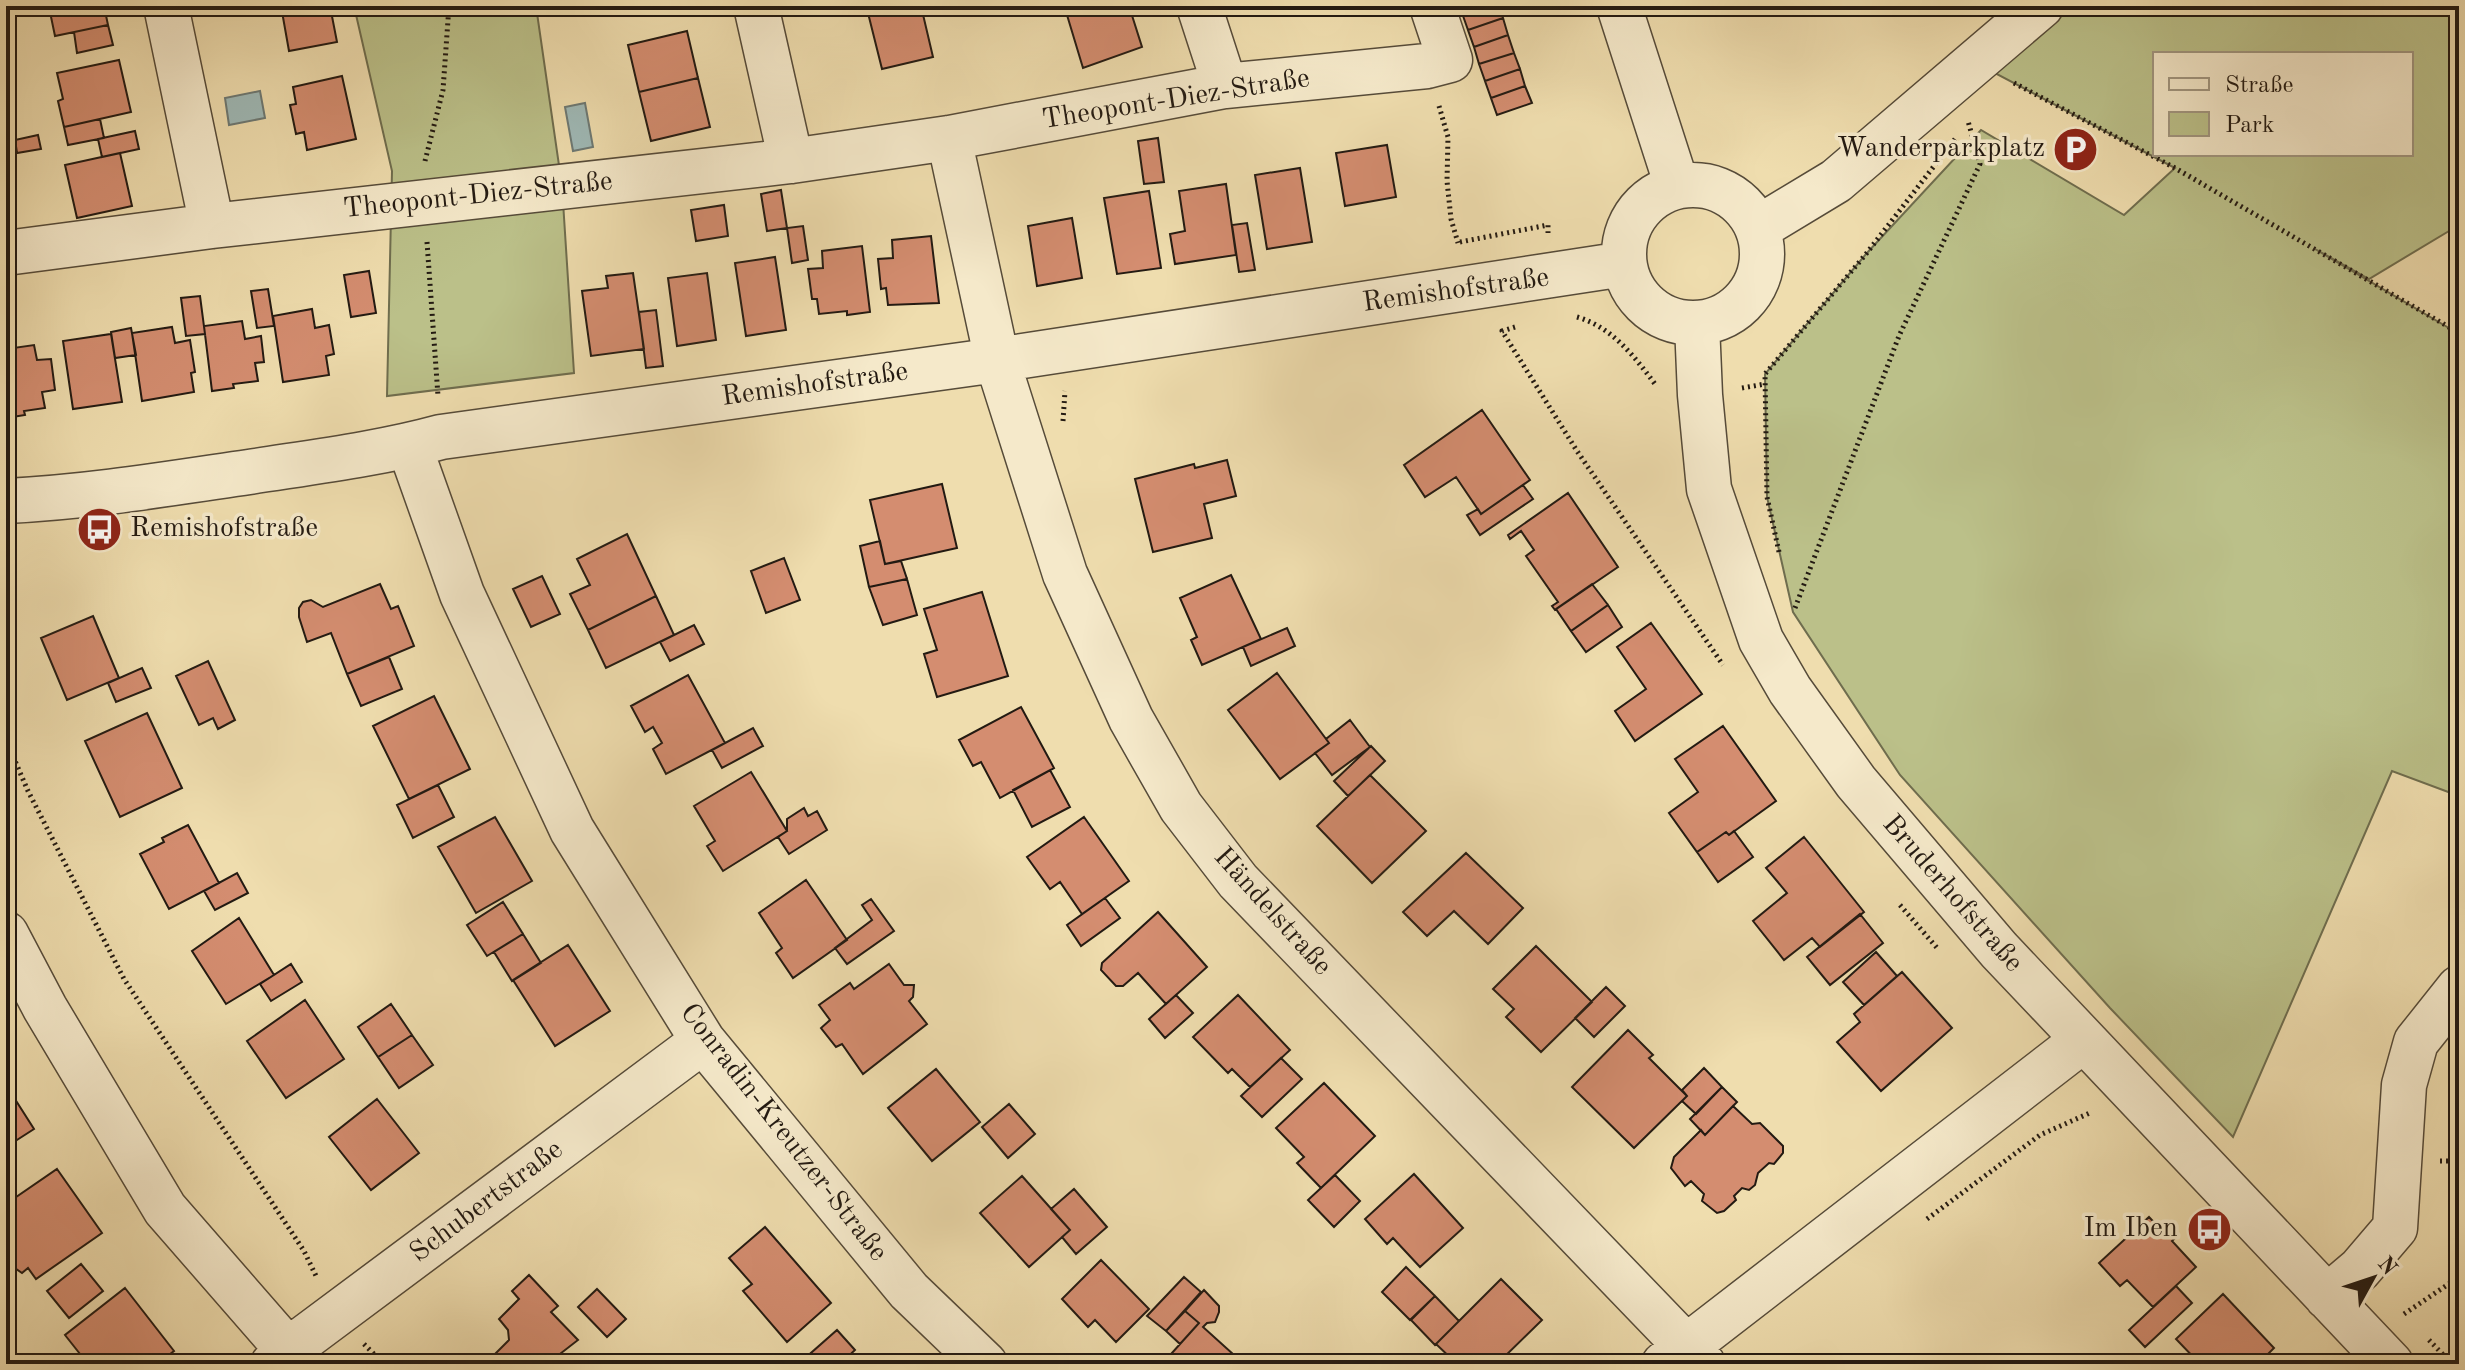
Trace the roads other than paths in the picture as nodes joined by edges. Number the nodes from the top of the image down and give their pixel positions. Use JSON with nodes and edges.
{"nodes":[{"id":1,"x":166,"y":6,"type":"edge"},
{"id":2,"x":756,"y":6,"type":"edge"},
{"id":3,"x":1199,"y":6,"type":"edge"},
{"id":4,"x":1432,"y":6,"type":"edge"},
{"id":5,"x":1619,"y":6,"type":"edge"},
{"id":6,"x":2041,"y":6,"type":"edge"},
{"id":7,"x":1225,"y":86,"type":"junction"},
{"id":8,"x":949,"y":138,"type":"junction"},
{"id":9,"x":791,"y":161,"type":"junction"},
{"id":10,"x":1677,"y":186,"type":"junction"},
{"id":11,"x":212,"y":226,"type":"junction"},
{"id":12,"x":1758,"y":228,"type":"junction"},
{"id":13,"x":6,"y":253,"type":"edge"},
{"id":14,"x":1624,"y":264,"type":"junction"},
{"id":15,"x":1697,"y":324,"type":"junction"},
{"id":16,"x":997,"y":360,"type":"junction"},
{"id":17,"x":409,"y":445,"type":"junction"},
{"id":18,"x":6,"y":501,"type":"edge"},
{"id":19,"x":6,"y":934,"type":"edge"},
{"id":20,"x":2459,"y":988,"type":"edge"},
{"id":21,"x":703,"y":1041,"type":"junction"},
{"id":22,"x":2082,"y":1041,"type":"junction"},
{"id":23,"x":2327,"y":1297,"type":"junction"},
{"id":24,"x":1684,"y":1359,"type":"edge"},
{"id":25,"x":287,"y":1360,"type":"edge"},
{"id":26,"x":985,"y":1364,"type":"edge"},
{"id":27,"x":2391,"y":1364,"type":"edge"}],
"edges":[{"from":1,"to":11,"type":"street"},
{"from":2,"to":9,"type":"street"},
{"from":3,"to":7,"type":"street"},
{"from":4,"to":7,"type":"street","name":"Theopont-Diez-Straße"},
{"from":5,"to":10,"type":"street"},
{"from":6,"to":12,"type":"street"},
{"from":7,"to":8,"type":"street","name":"Theopont-Diez-Straße"},
{"from":8,"to":9,"type":"street","name":"Theopont-Diez-Straße"},
{"from":8,"to":16,"type":"street"},
{"from":9,"to":11,"type":"street","name":"Theopont-Diez-Straße"},
{"from":10,"to":12,"type":"street"},
{"from":10,"to":14,"type":"street"},
{"from":11,"to":13,"type":"street","name":"Theopont-Diez-Straße"},
{"from":12,"to":15,"type":"street"},
{"from":14,"to":15,"type":"street"},
{"from":14,"to":16,"type":"street","name":"Remishofstraße"},
{"from":15,"to":22,"type":"street","name":"Bruderhofstraße"},
{"from":16,"to":17,"type":"street","name":"Remishofstraße"},
{"from":16,"to":24,"type":"street","name":"Händelstraße"},
{"from":17,"to":18,"type":"street","name":"Remishofstraße"},
{"from":17,"to":21,"type":"street","name":"Conradin-Kreutzer-Straße"},
{"from":19,"to":25,"type":"street"},
{"from":20,"to":23,"type":"street"},
{"from":21,"to":25,"type":"street","name":"Schubertstraße"},
{"from":21,"to":26,"type":"street","name":"Conradin-Kreutzer-Straße"},
{"from":22,"to":23,"type":"street","name":"Bruderhofstraße"},
{"from":22,"to":24,"type":"street"},
{"from":23,"to":27,"type":"street","name":"Bruderhofstraße"}]}
